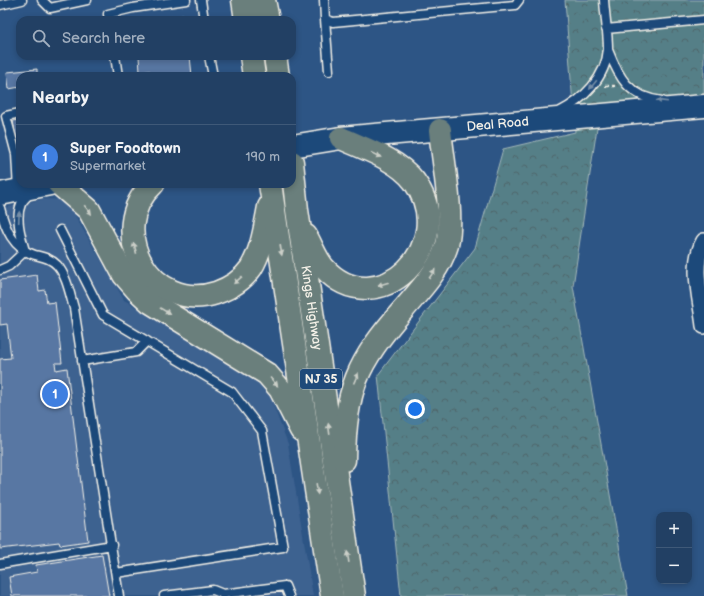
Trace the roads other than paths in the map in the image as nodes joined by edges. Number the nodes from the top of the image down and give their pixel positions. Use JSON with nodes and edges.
{"nodes":[{"id":1,"x":22,"y":0,"type":"edge"},
{"id":2,"x":42,"y":0,"type":"edge"},
{"id":3,"x":87,"y":0,"type":"edge"},
{"id":4,"x":186,"y":0,"type":"edge"},
{"id":5,"x":201,"y":0,"type":"edge"},
{"id":6,"x":242,"y":0,"type":"edge"},
{"id":7,"x":264,"y":0,"type":"edge"},
{"id":8,"x":324,"y":0,"type":"edge"},
{"id":9,"x":518,"y":0,"type":"edge"},
{"id":10,"x":604,"y":0,"type":"edge"},
{"id":11,"x":0,"y":5,"type":"edge"},
{"id":12,"x":108,"y":16,"type":"edge"},
{"id":13,"x":203,"y":16,"type":"edge"},
{"id":14,"x":245,"y":16,"type":"edge"},
{"id":15,"x":267,"y":16,"type":"edge"},
{"id":16,"x":325,"y":19,"type":"junction"},
{"id":17,"x":704,"y":20,"type":"edge"},
{"id":18,"x":606,"y":29,"type":"junction"},
{"id":19,"x":608,"y":50,"type":"junction"},
{"id":20,"x":116,"y":60,"type":"edge"},
{"id":21,"x":210,"y":60,"type":"edge"},
{"id":22,"x":252,"y":60,"type":"edge"},
{"id":23,"x":276,"y":60,"type":"edge"},
{"id":24,"x":329,"y":71,"type":"dead end"},
{"id":25,"x":117,"y":72,"type":"edge"},
{"id":26,"x":211,"y":72,"type":"edge"},
{"id":27,"x":253,"y":72,"type":"edge"},
{"id":28,"x":277,"y":72,"type":"edge"},
{"id":29,"x":702,"y":106,"type":"edge"},
{"id":30,"x":16,"y":114,"type":"edge"},
{"id":31,"x":540,"y":121,"type":"junction"},
{"id":32,"x":440,"y":130,"type":"junction"},
{"id":33,"x":341,"y":138,"type":"junction"},
{"id":34,"x":296,"y":145,"type":"edge"},
{"id":35,"x":16,"y":154,"type":"edge"},
{"id":36,"x":64,"y":188,"type":"edge"},
{"id":37,"x":150,"y":188,"type":"edge"},
{"id":38,"x":295,"y":188,"type":"edge"},
{"id":39,"x":25,"y":189,"type":"edge"},
{"id":40,"x":271,"y":189,"type":"edge"},
{"id":41,"x":0,"y":208,"type":"edge"},
{"id":42,"x":297,"y":210,"type":"junction"},
{"id":43,"x":60,"y":230,"type":"dead end"},
{"id":44,"x":704,"y":240,"type":"edge"},
{"id":45,"x":25,"y":251,"type":"junction"},
{"id":46,"x":0,"y":270,"type":"edge"},
{"id":47,"x":704,"y":326,"type":"edge"},
{"id":48,"x":147,"y":341,"type":"junction"},
{"id":49,"x":82,"y":360,"type":"junction"},
{"id":50,"x":312,"y":458,"type":"junction"},
{"id":51,"x":343,"y":527,"type":"junction"},
{"id":52,"x":112,"y":545,"type":"junction"},
{"id":53,"x":0,"y":564,"type":"edge"},
{"id":54,"x":116,"y":573,"type":"junction"},
{"id":55,"x":289,"y":594,"type":"edge"},
{"id":56,"x":223,"y":595,"type":"edge"},
{"id":57,"x":119,"y":596,"type":"edge"},
{"id":58,"x":164,"y":596,"type":"edge"},
{"id":59,"x":332,"y":596,"type":"edge"},
{"id":60,"x":354,"y":596,"type":"edge"}],
"edges":[{"from":1,"to":11,"type":"lane"},
{"from":2,"to":3,"type":"lane"},
{"from":4,"to":12,"type":"lane"},
{"from":5,"to":13,"type":"lane"},
{"from":6,"to":14,"type":"main road"},
{"from":7,"to":15,"type":"main road"},
{"from":8,"to":16,"type":"lane"},
{"from":9,"to":16,"type":"lane"},
{"from":10,"to":18,"type":"lane"},
{"from":16,"to":24,"type":"lane"},
{"from":17,"to":18,"type":"lane"},
{"from":18,"to":19,"type":"lane"},
{"from":29,"to":19,"type":"lane","one_way":true},
{"from":19,"to":31,"type":"lane","one_way":true},
{"from":20,"to":25,"type":"lane"},
{"from":21,"to":26,"type":"lane"},
{"from":22,"to":27,"type":"main road"},
{"from":23,"to":28,"type":"main road"},
{"from":29,"to":31,"type":"street","name":"Deal Road"},
{"from":30,"to":35,"type":"lane"},
{"from":31,"to":32,"type":"street","name":"Deal Road"},
{"from":32,"to":33,"type":"street","name":"Deal Road"},
{"from":51,"to":32,"type":"main road","one_way":true},
{"from":33,"to":34,"type":"street","name":"Deal Road"},
{"from":33,"to":42,"type":"main road","one_way":true},
{"from":36,"to":50,"type":"main road","one_way":true},
{"from":40,"to":37,"type":"main road","one_way":true},
{"from":38,"to":42,"type":"main road","name":"Kings Highway","number":"NJ 35"},
{"from":45,"to":39,"type":"lane","one_way":true},
{"from":40,"to":50,"type":"main road","name":"Kings Highway","number":"NJ 35","one_way":true},
{"from":41,"to":45,"type":"lane"},
{"from":51,"to":42,"type":"main road","name":"Kings Highway","number":"NJ 35","one_way":true},
{"from":43,"to":48,"type":"lane"},
{"from":44,"to":47,"type":"street"},
{"from":45,"to":46,"type":"lane"},
{"from":45,"to":49,"type":"lane"},
{"from":48,"to":49,"type":"lane"},
{"from":48,"to":54,"type":"lane"},
{"from":49,"to":52,"type":"lane"},
{"from":50,"to":59,"type":"main road","name":"Kings Highway","number":"NJ 35","one_way":true},
{"from":60,"to":51,"type":"main road","name":"Kings Highway","number":"NJ 35","one_way":true},
{"from":52,"to":53,"type":"lane"},
{"from":52,"to":54,"type":"lane"},
{"from":54,"to":57,"type":"lane"},
{"from":55,"to":56,"type":"lane"},
{"from":56,"to":58,"type":"lane"}]}
